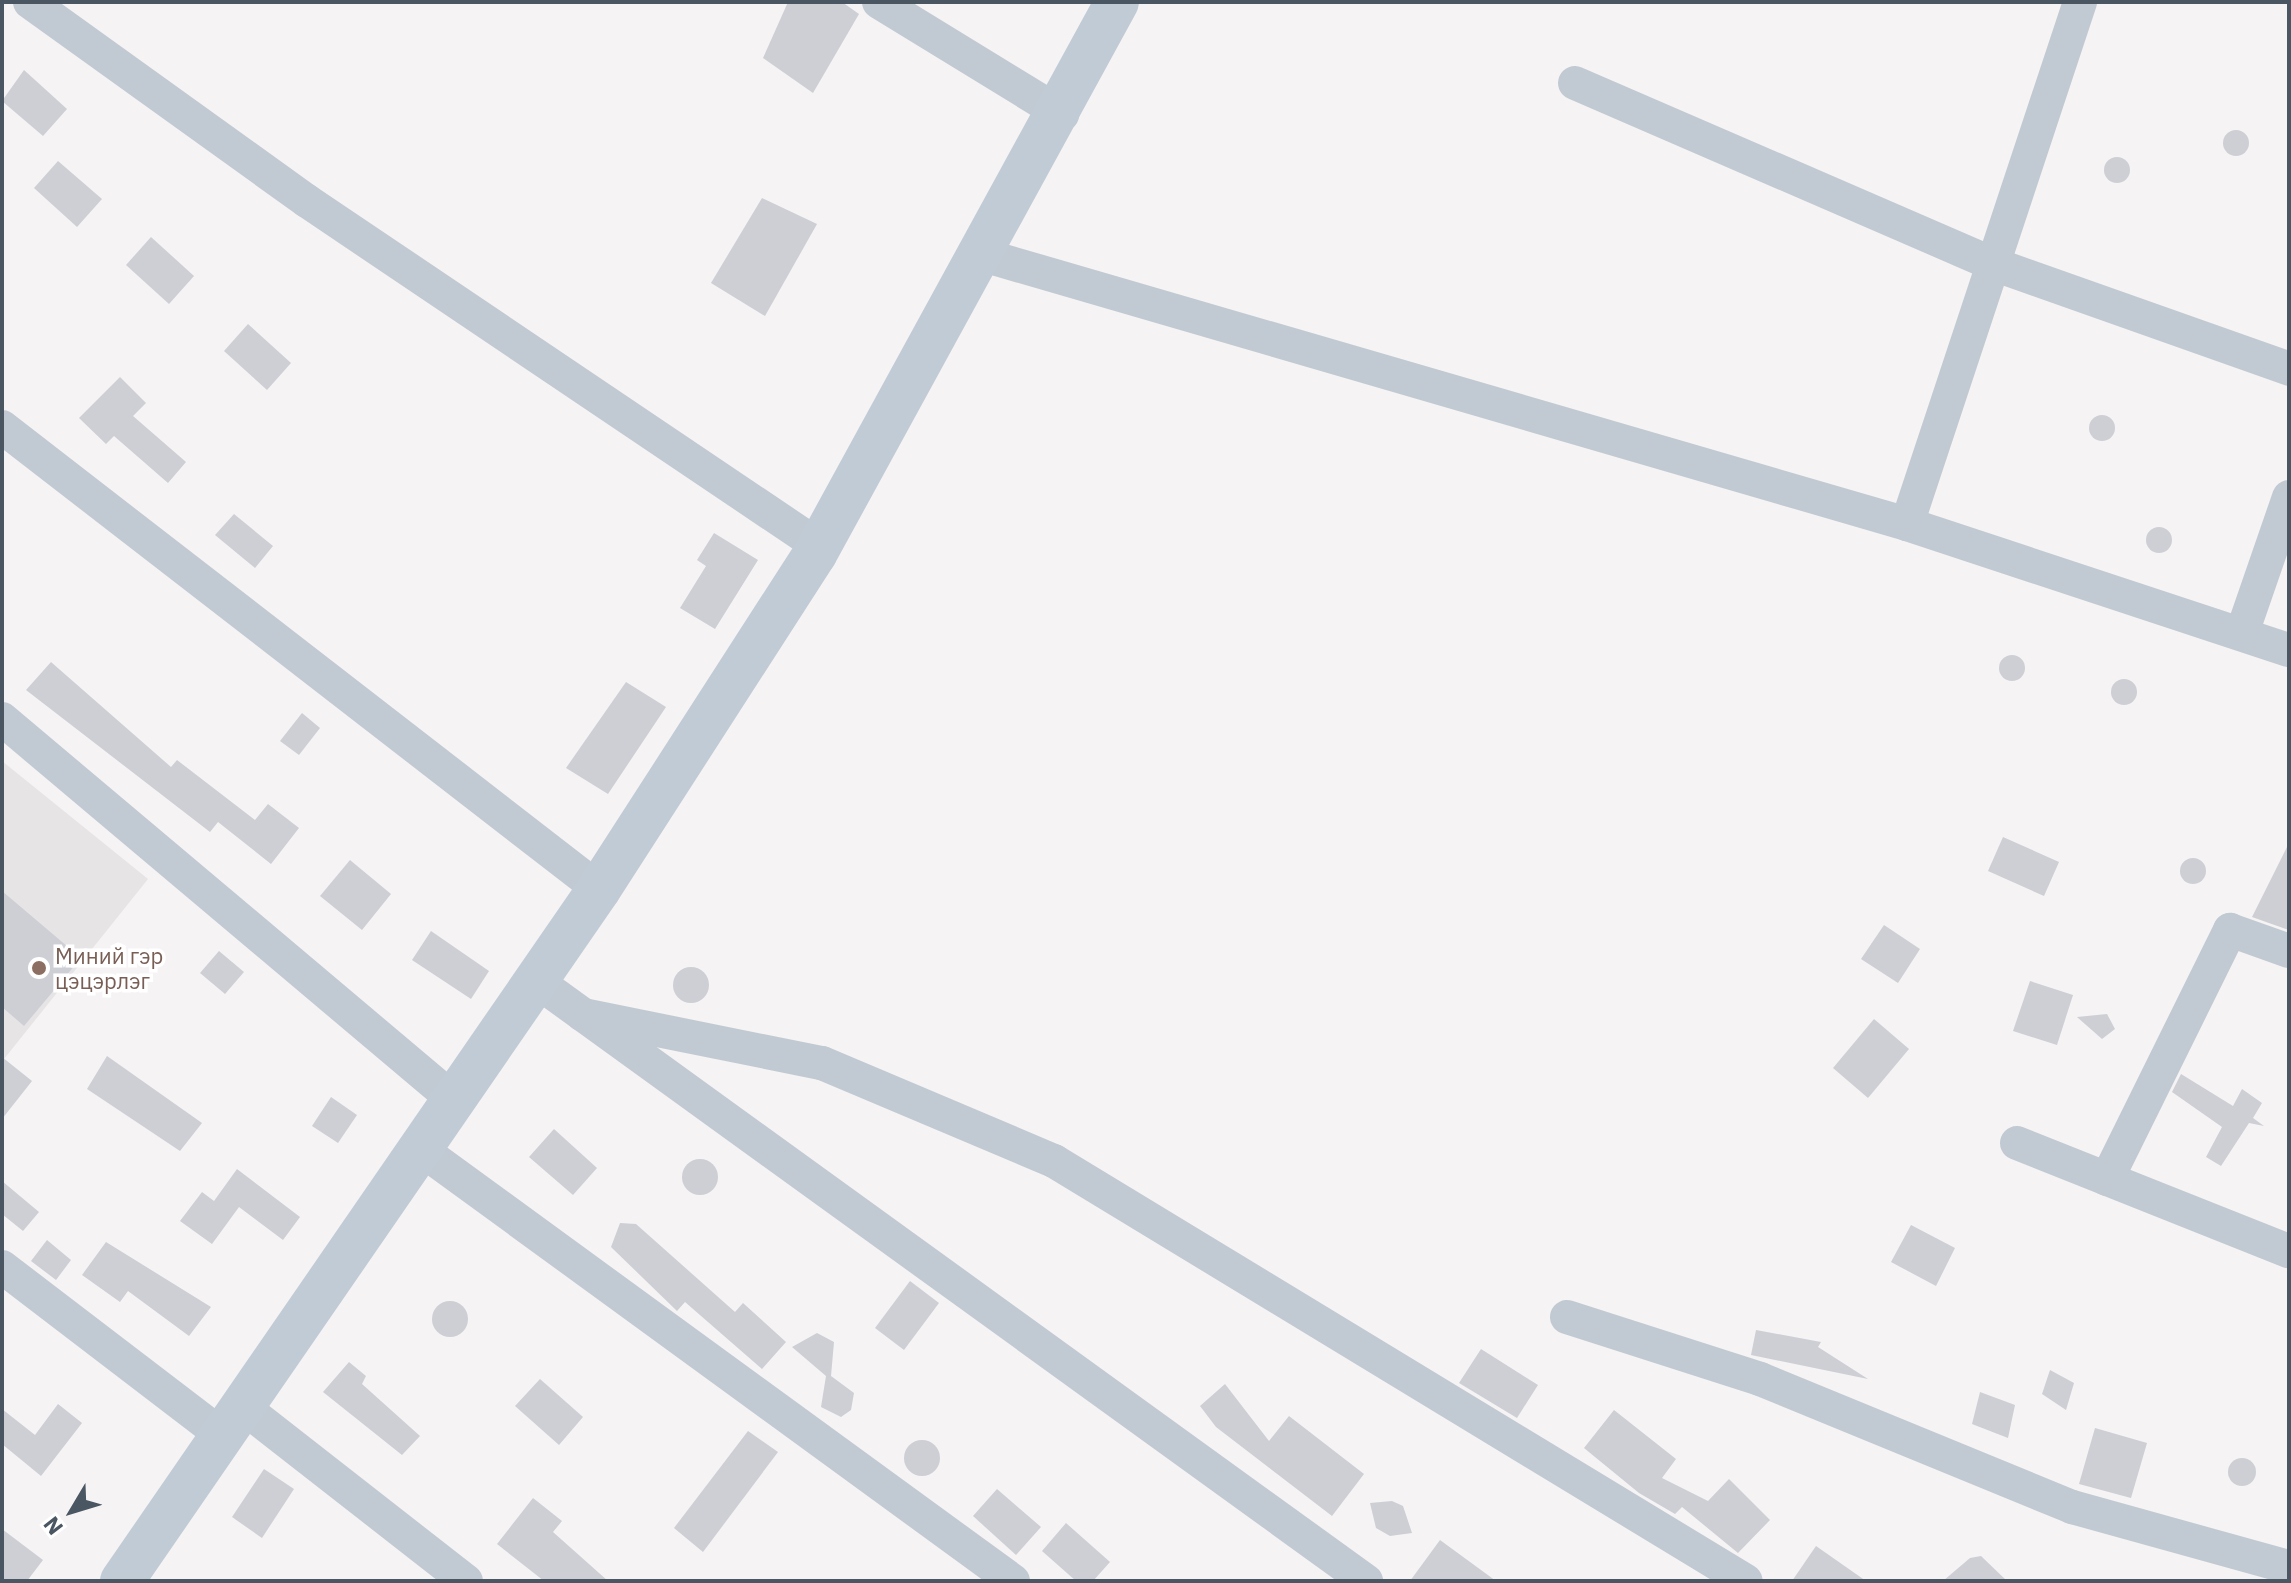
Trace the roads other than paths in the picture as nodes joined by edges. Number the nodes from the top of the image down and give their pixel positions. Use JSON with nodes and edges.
{"nodes":[{"id":1,"x":30,"y":2,"type":"edge"},
{"id":2,"x":879,"y":2,"type":"edge"},
{"id":3,"x":1117,"y":2,"type":"edge"},
{"id":4,"x":2080,"y":2,"type":"edge"},
{"id":5,"x":1575,"y":83,"type":"dead end"},
{"id":6,"x":1062,"y":114,"type":"junction"},
{"id":7,"x":983,"y":255,"type":"junction"},
{"id":8,"x":1996,"y":265,"type":"junction"},
{"id":9,"x":2289,"y":369,"type":"edge"},
{"id":10,"x":2,"y":427,"type":"edge"},
{"id":11,"x":2289,"y":497,"type":"edge"},
{"id":12,"x":1907,"y":524,"type":"junction"},
{"id":13,"x":819,"y":546,"type":"junction"},
{"id":14,"x":2242,"y":633,"type":"junction"},
{"id":15,"x":2289,"y":650,"type":"edge"},
{"id":16,"x":2,"y":719,"type":"edge"},
{"id":17,"x":599,"y":889,"type":"junction"},
{"id":18,"x":2289,"y":951,"type":"edge"},
{"id":19,"x":535,"y":980,"type":"junction"},
{"id":20,"x":583,"y":1015,"type":"junction"},
{"id":21,"x":453,"y":1099,"type":"junction"},
{"id":22,"x":2017,"y":1143,"type":"dead end"},
{"id":23,"x":419,"y":1148,"type":"junction"},
{"id":24,"x":2107,"y":1179,"type":"junction"},
{"id":25,"x":2289,"y":1251,"type":"edge"},
{"id":26,"x":2,"y":1267,"type":"edge"},
{"id":27,"x":1567,"y":1317,"type":"dead end"},
{"id":28,"x":233,"y":1422,"type":"junction"},
{"id":29,"x":2289,"y":1567,"type":"edge"},
{"id":30,"x":122,"y":1581,"type":"edge"},
{"id":31,"x":466,"y":1581,"type":"edge"},
{"id":32,"x":1013,"y":1581,"type":"edge"},
{"id":33,"x":1366,"y":1581,"type":"edge"},
{"id":34,"x":1746,"y":1581,"type":"edge"}],
"edges":[{"from":1,"to":13,"type":"street"},
{"from":2,"to":6,"type":"street"},
{"from":3,"to":6,"type":"street"},
{"from":4,"to":8,"type":"street"},
{"from":5,"to":8,"type":"street"},
{"from":6,"to":7,"type":"street"},
{"from":7,"to":12,"type":"street"},
{"from":7,"to":13,"type":"street"},
{"from":8,"to":9,"type":"street"},
{"from":8,"to":12,"type":"street"},
{"from":10,"to":17,"type":"street"},
{"from":11,"to":14,"type":"street"},
{"from":12,"to":14,"type":"street"},
{"from":13,"to":17,"type":"street"},
{"from":14,"to":15,"type":"street"},
{"from":16,"to":21,"type":"street"},
{"from":17,"to":19,"type":"street"},
{"from":18,"to":24,"type":"street"},
{"from":19,"to":20,"type":"street"},
{"from":19,"to":21,"type":"street"},
{"from":20,"to":33,"type":"street"},
{"from":20,"to":34,"type":"street"},
{"from":21,"to":23,"type":"street"},
{"from":22,"to":24,"type":"street"},
{"from":23,"to":28,"type":"street"},
{"from":23,"to":32,"type":"street"},
{"from":24,"to":25,"type":"street"},
{"from":26,"to":28,"type":"street"},
{"from":27,"to":29,"type":"street"},
{"from":28,"to":30,"type":"street"},
{"from":28,"to":31,"type":"street"}]}
